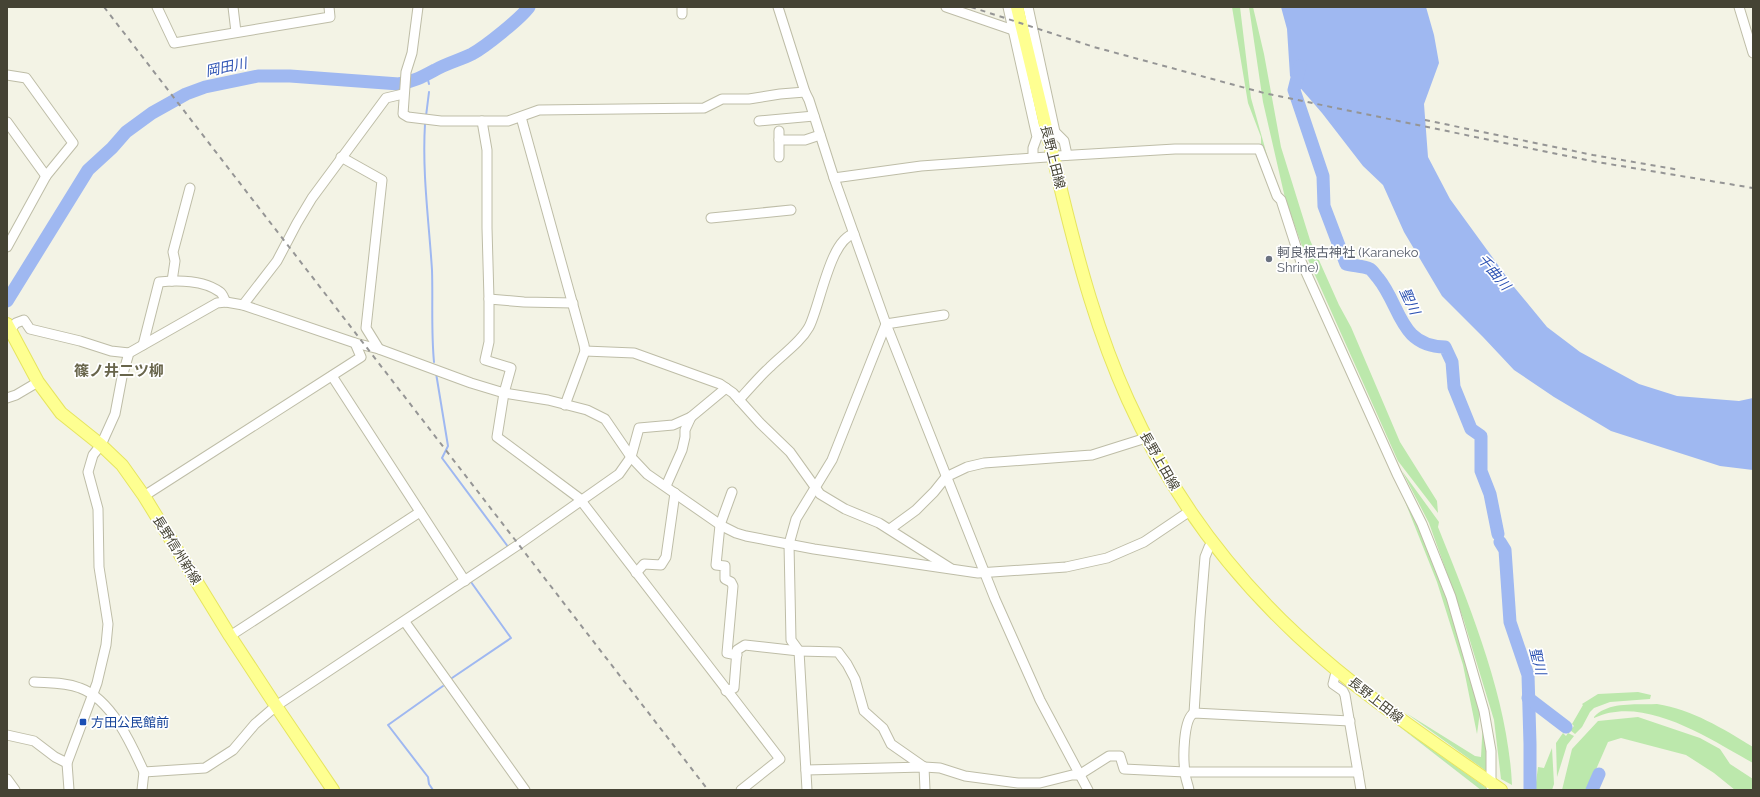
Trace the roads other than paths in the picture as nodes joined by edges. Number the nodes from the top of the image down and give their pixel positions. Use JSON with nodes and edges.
{"nodes":[{"id":1,"x":157,"y":7,"type":"edge"},
{"id":2,"x":234,"y":7,"type":"edge"},
{"id":3,"x":329,"y":7,"type":"edge"},
{"id":4,"x":418,"y":7,"type":"edge"},
{"id":5,"x":778,"y":7,"type":"edge"},
{"id":6,"x":946,"y":7,"type":"edge"},
{"id":7,"x":1008,"y":7,"type":"edge"},
{"id":8,"x":1017,"y":7,"type":"edge"},
{"id":9,"x":1028,"y":7,"type":"edge"},
{"id":10,"x":1739,"y":7,"type":"edge"},
{"id":11,"x":1013,"y":30,"type":"junction"},
{"id":12,"x":236,"y":32,"type":"junction"},
{"id":13,"x":1753,"y":53,"type":"edge"},
{"id":14,"x":7,"y":75,"type":"edge"},
{"id":15,"x":805,"y":92,"type":"junction"},
{"id":16,"x":403,"y":94,"type":"junction"},
{"id":17,"x":814,"y":116,"type":"junction"},
{"id":18,"x":521,"y":117,"type":"junction"},
{"id":19,"x":482,"y":121,"type":"junction"},
{"id":20,"x":759,"y":121,"type":"dead end"},
{"id":21,"x":7,"y":122,"type":"edge"},
{"id":22,"x":820,"y":135,"type":"junction"},
{"id":23,"x":1067,"y":154,"type":"junction"},
{"id":24,"x":1052,"y":155,"type":"junction"},
{"id":25,"x":341,"y":157,"type":"junction"},
{"id":26,"x":779,"y":157,"type":"dead end"},
{"id":27,"x":1033,"y":157,"type":"junction"},
{"id":28,"x":46,"y":176,"type":"junction"},
{"id":29,"x":834,"y":178,"type":"junction"},
{"id":30,"x":190,"y":188,"type":"dead end"},
{"id":31,"x":791,"y":210,"type":"dead end"},
{"id":32,"x":712,"y":218,"type":"dead end"},
{"id":33,"x":854,"y":234,"type":"junction"},
{"id":34,"x":7,"y":247,"type":"edge"},
{"id":35,"x":172,"y":281,"type":"junction"},
{"id":36,"x":489,"y":299,"type":"junction"},
{"id":37,"x":226,"y":302,"type":"junction"},
{"id":38,"x":573,"y":303,"type":"junction"},
{"id":39,"x":243,"y":305,"type":"junction"},
{"id":40,"x":944,"y":315,"type":"dead end"},
{"id":41,"x":886,"y":324,"type":"junction"},
{"id":42,"x":9,"y":327,"type":"edge"},
{"id":43,"x":355,"y":343,"type":"junction"},
{"id":44,"x":143,"y":345,"type":"junction"},
{"id":45,"x":379,"y":349,"type":"junction"},
{"id":46,"x":585,"y":351,"type":"junction"},
{"id":47,"x":129,"y":353,"type":"junction"},
{"id":48,"x":332,"y":376,"type":"junction"},
{"id":49,"x":38,"y":382,"type":"junction"},
{"id":50,"x":726,"y":388,"type":"junction"},
{"id":51,"x":504,"y":393,"type":"junction"},
{"id":52,"x":7,"y":398,"type":"edge"},
{"id":53,"x":739,"y":400,"type":"junction"},
{"id":54,"x":565,"y":405,"type":"junction"},
{"id":55,"x":691,"y":417,"type":"junction"},
{"id":56,"x":1146,"y":438,"type":"junction"},
{"id":57,"x":101,"y":445,"type":"junction"},
{"id":58,"x":632,"y":457,"type":"junction"},
{"id":59,"x":946,"y":476,"type":"junction"},
{"id":60,"x":666,"y":486,"type":"junction"},
{"id":61,"x":815,"y":486,"type":"junction"},
{"id":62,"x":732,"y":492,"type":"dead end"},
{"id":63,"x":675,"y":493,"type":"junction"},
{"id":64,"x":144,"y":496,"type":"junction"},
{"id":65,"x":581,"y":501,"type":"junction"},
{"id":66,"x":1190,"y":511,"type":"junction"},
{"id":67,"x":420,"y":512,"type":"junction"},
{"id":68,"x":720,"y":525,"type":"junction"},
{"id":69,"x":890,"y":529,"type":"junction"},
{"id":70,"x":1213,"y":542,"type":"junction"},
{"id":71,"x":789,"y":544,"type":"junction"},
{"id":72,"x":953,"y":570,"type":"junction"},
{"id":73,"x":984,"y":572,"type":"junction"},
{"id":74,"x":636,"y":573,"type":"junction"},
{"id":75,"x":465,"y":581,"type":"junction"},
{"id":76,"x":405,"y":622,"type":"junction"},
{"id":77,"x":230,"y":636,"type":"junction"},
{"id":78,"x":799,"y":651,"type":"junction"},
{"id":79,"x":737,"y":655,"type":"junction"},
{"id":80,"x":1339,"y":671,"type":"junction"},
{"id":81,"x":34,"y":682,"type":"dead end"},
{"id":82,"x":726,"y":691,"type":"junction"},
{"id":83,"x":93,"y":695,"type":"junction"},
{"id":84,"x":276,"y":706,"type":"junction"},
{"id":85,"x":1194,"y":713,"type":"junction"},
{"id":86,"x":1350,"y":721,"type":"junction"},
{"id":87,"x":7,"y":735,"type":"edge"},
{"id":88,"x":67,"y":763,"type":"junction"},
{"id":89,"x":924,"y":767,"type":"junction"},
{"id":90,"x":806,"y":770,"type":"junction"},
{"id":91,"x":144,"y":772,"type":"junction"},
{"id":92,"x":1185,"y":772,"type":"junction"},
{"id":93,"x":1358,"y":772,"type":"junction"},
{"id":94,"x":1079,"y":775,"type":"junction"},
{"id":95,"x":7,"y":779,"type":"edge"},
{"id":96,"x":1491,"y":786,"type":"edge"},
{"id":97,"x":14,"y":790,"type":"edge"},
{"id":98,"x":69,"y":790,"type":"edge"},
{"id":99,"x":142,"y":790,"type":"edge"},
{"id":100,"x":333,"y":790,"type":"edge"},
{"id":101,"x":525,"y":790,"type":"edge"},
{"id":102,"x":741,"y":790,"type":"edge"},
{"id":103,"x":807,"y":790,"type":"edge"},
{"id":104,"x":925,"y":790,"type":"edge"},
{"id":105,"x":1088,"y":790,"type":"edge"},
{"id":106,"x":1189,"y":790,"type":"edge"},
{"id":107,"x":1362,"y":790,"type":"edge"},
{"id":108,"x":1501,"y":790,"type":"edge"}],
"edges":[{"from":1,"to":12,"type":"street"},
{"from":2,"to":12,"type":"street"},
{"from":3,"to":12,"type":"street"},
{"from":4,"to":16,"type":"street"},
{"from":5,"to":15,"type":"street"},
{"from":6,"to":11,"type":"street"},
{"from":7,"to":11,"type":"street"},
{"from":8,"to":24,"type":"main road","name":"長野上田線"},
{"from":9,"to":23,"type":"street"},
{"from":10,"to":13,"type":"street"},
{"from":11,"to":27,"type":"street"},
{"from":14,"to":28,"type":"street"},
{"from":15,"to":17,"type":"street"},
{"from":15,"to":18,"type":"street"},
{"from":16,"to":19,"type":"street"},
{"from":16,"to":25,"type":"street"},
{"from":17,"to":20,"type":"street"},
{"from":17,"to":22,"type":"street"},
{"from":18,"to":19,"type":"street"},
{"from":18,"to":38,"type":"street"},
{"from":19,"to":36,"type":"street"},
{"from":21,"to":28,"type":"street"},
{"from":22,"to":26,"type":"street"},
{"from":22,"to":29,"type":"street"},
{"from":23,"to":24,"type":"street"},
{"from":23,"to":96,"type":"street"},
{"from":24,"to":27,"type":"street"},
{"from":24,"to":56,"type":"main road","name":"長野上田線"},
{"from":25,"to":39,"type":"street"},
{"from":25,"to":45,"type":"street"},
{"from":27,"to":29,"type":"street"},
{"from":28,"to":34,"type":"street"},
{"from":29,"to":33,"type":"street"},
{"from":30,"to":35,"type":"street"},
{"from":31,"to":32,"type":"street"},
{"from":33,"to":41,"type":"street"},
{"from":33,"to":53,"type":"street"},
{"from":35,"to":37,"type":"street"},
{"from":35,"to":44,"type":"street"},
{"from":36,"to":38,"type":"street"},
{"from":36,"to":51,"type":"street"},
{"from":37,"to":39,"type":"street"},
{"from":37,"to":44,"type":"street"},
{"from":38,"to":46,"type":"street"},
{"from":39,"to":43,"type":"street"},
{"from":40,"to":41,"type":"street"},
{"from":41,"to":59,"type":"street"},
{"from":41,"to":61,"type":"street"},
{"from":42,"to":47,"type":"street"},
{"from":42,"to":49,"type":"main road","name":"長野信州新線"},
{"from":43,"to":45,"type":"street"},
{"from":43,"to":48,"type":"street"},
{"from":44,"to":47,"type":"street"},
{"from":45,"to":51,"type":"street"},
{"from":46,"to":50,"type":"street"},
{"from":46,"to":54,"type":"street"},
{"from":47,"to":57,"type":"street"},
{"from":48,"to":64,"type":"street"},
{"from":48,"to":67,"type":"street"},
{"from":49,"to":52,"type":"street"},
{"from":49,"to":57,"type":"main road","name":"長野信州新線"},
{"from":50,"to":53,"type":"street"},
{"from":50,"to":55,"type":"street"},
{"from":51,"to":54,"type":"street"},
{"from":51,"to":65,"type":"street"},
{"from":53,"to":61,"type":"street"},
{"from":54,"to":58,"type":"street"},
{"from":55,"to":58,"type":"street"},
{"from":55,"to":60,"type":"street"},
{"from":56,"to":59,"type":"street"},
{"from":56,"to":66,"type":"main road","name":"長野上田線"},
{"from":57,"to":64,"type":"main road","name":"長野信州新線"},
{"from":57,"to":83,"type":"street"},
{"from":58,"to":60,"type":"street"},
{"from":58,"to":65,"type":"street"},
{"from":59,"to":69,"type":"street"},
{"from":59,"to":73,"type":"street"},
{"from":60,"to":63,"type":"street"},
{"from":61,"to":69,"type":"street"},
{"from":61,"to":71,"type":"street"},
{"from":62,"to":68,"type":"street"},
{"from":63,"to":68,"type":"street"},
{"from":63,"to":74,"type":"street"},
{"from":64,"to":77,"type":"main road","name":"長野信州新線"},
{"from":65,"to":74,"type":"street"},
{"from":65,"to":75,"type":"street"},
{"from":66,"to":70,"type":"main road","name":"長野上田線"},
{"from":66,"to":73,"type":"street"},
{"from":67,"to":75,"type":"street"},
{"from":67,"to":77,"type":"street"},
{"from":68,"to":71,"type":"street"},
{"from":68,"to":79,"type":"street"},
{"from":69,"to":72,"type":"street"},
{"from":70,"to":80,"type":"main road","name":"長野上田線"},
{"from":70,"to":85,"type":"street"},
{"from":71,"to":72,"type":"street"},
{"from":71,"to":78,"type":"street"},
{"from":72,"to":73,"type":"street"},
{"from":73,"to":94,"type":"street"},
{"from":74,"to":82,"type":"street"},
{"from":75,"to":76,"type":"street"},
{"from":76,"to":84,"type":"street"},
{"from":76,"to":101,"type":"street"},
{"from":77,"to":84,"type":"main road","name":"長野信州新線"},
{"from":78,"to":79,"type":"street"},
{"from":78,"to":89,"type":"street"},
{"from":78,"to":90,"type":"street"},
{"from":79,"to":82,"type":"street"},
{"from":80,"to":86,"type":"street"},
{"from":80,"to":96,"type":"main road","name":"長野上田線"},
{"from":81,"to":83,"type":"street"},
{"from":82,"to":102,"type":"street"},
{"from":83,"to":88,"type":"street"},
{"from":83,"to":91,"type":"street"},
{"from":84,"to":91,"type":"street"},
{"from":84,"to":100,"type":"main road","name":"長野信州新線"},
{"from":85,"to":86,"type":"street"},
{"from":85,"to":92,"type":"street"},
{"from":86,"to":93,"type":"street"},
{"from":87,"to":88,"type":"street"},
{"from":88,"to":98,"type":"street"},
{"from":89,"to":90,"type":"street"},
{"from":89,"to":94,"type":"street"},
{"from":89,"to":104,"type":"street"},
{"from":90,"to":103,"type":"street"},
{"from":91,"to":99,"type":"street"},
{"from":92,"to":93,"type":"street"},
{"from":92,"to":94,"type":"street"},
{"from":92,"to":106,"type":"street"},
{"from":93,"to":107,"type":"street"},
{"from":94,"to":105,"type":"street"},
{"from":95,"to":97,"type":"street"},
{"from":96,"to":108,"type":"main road","name":"長野上田線"}]}
